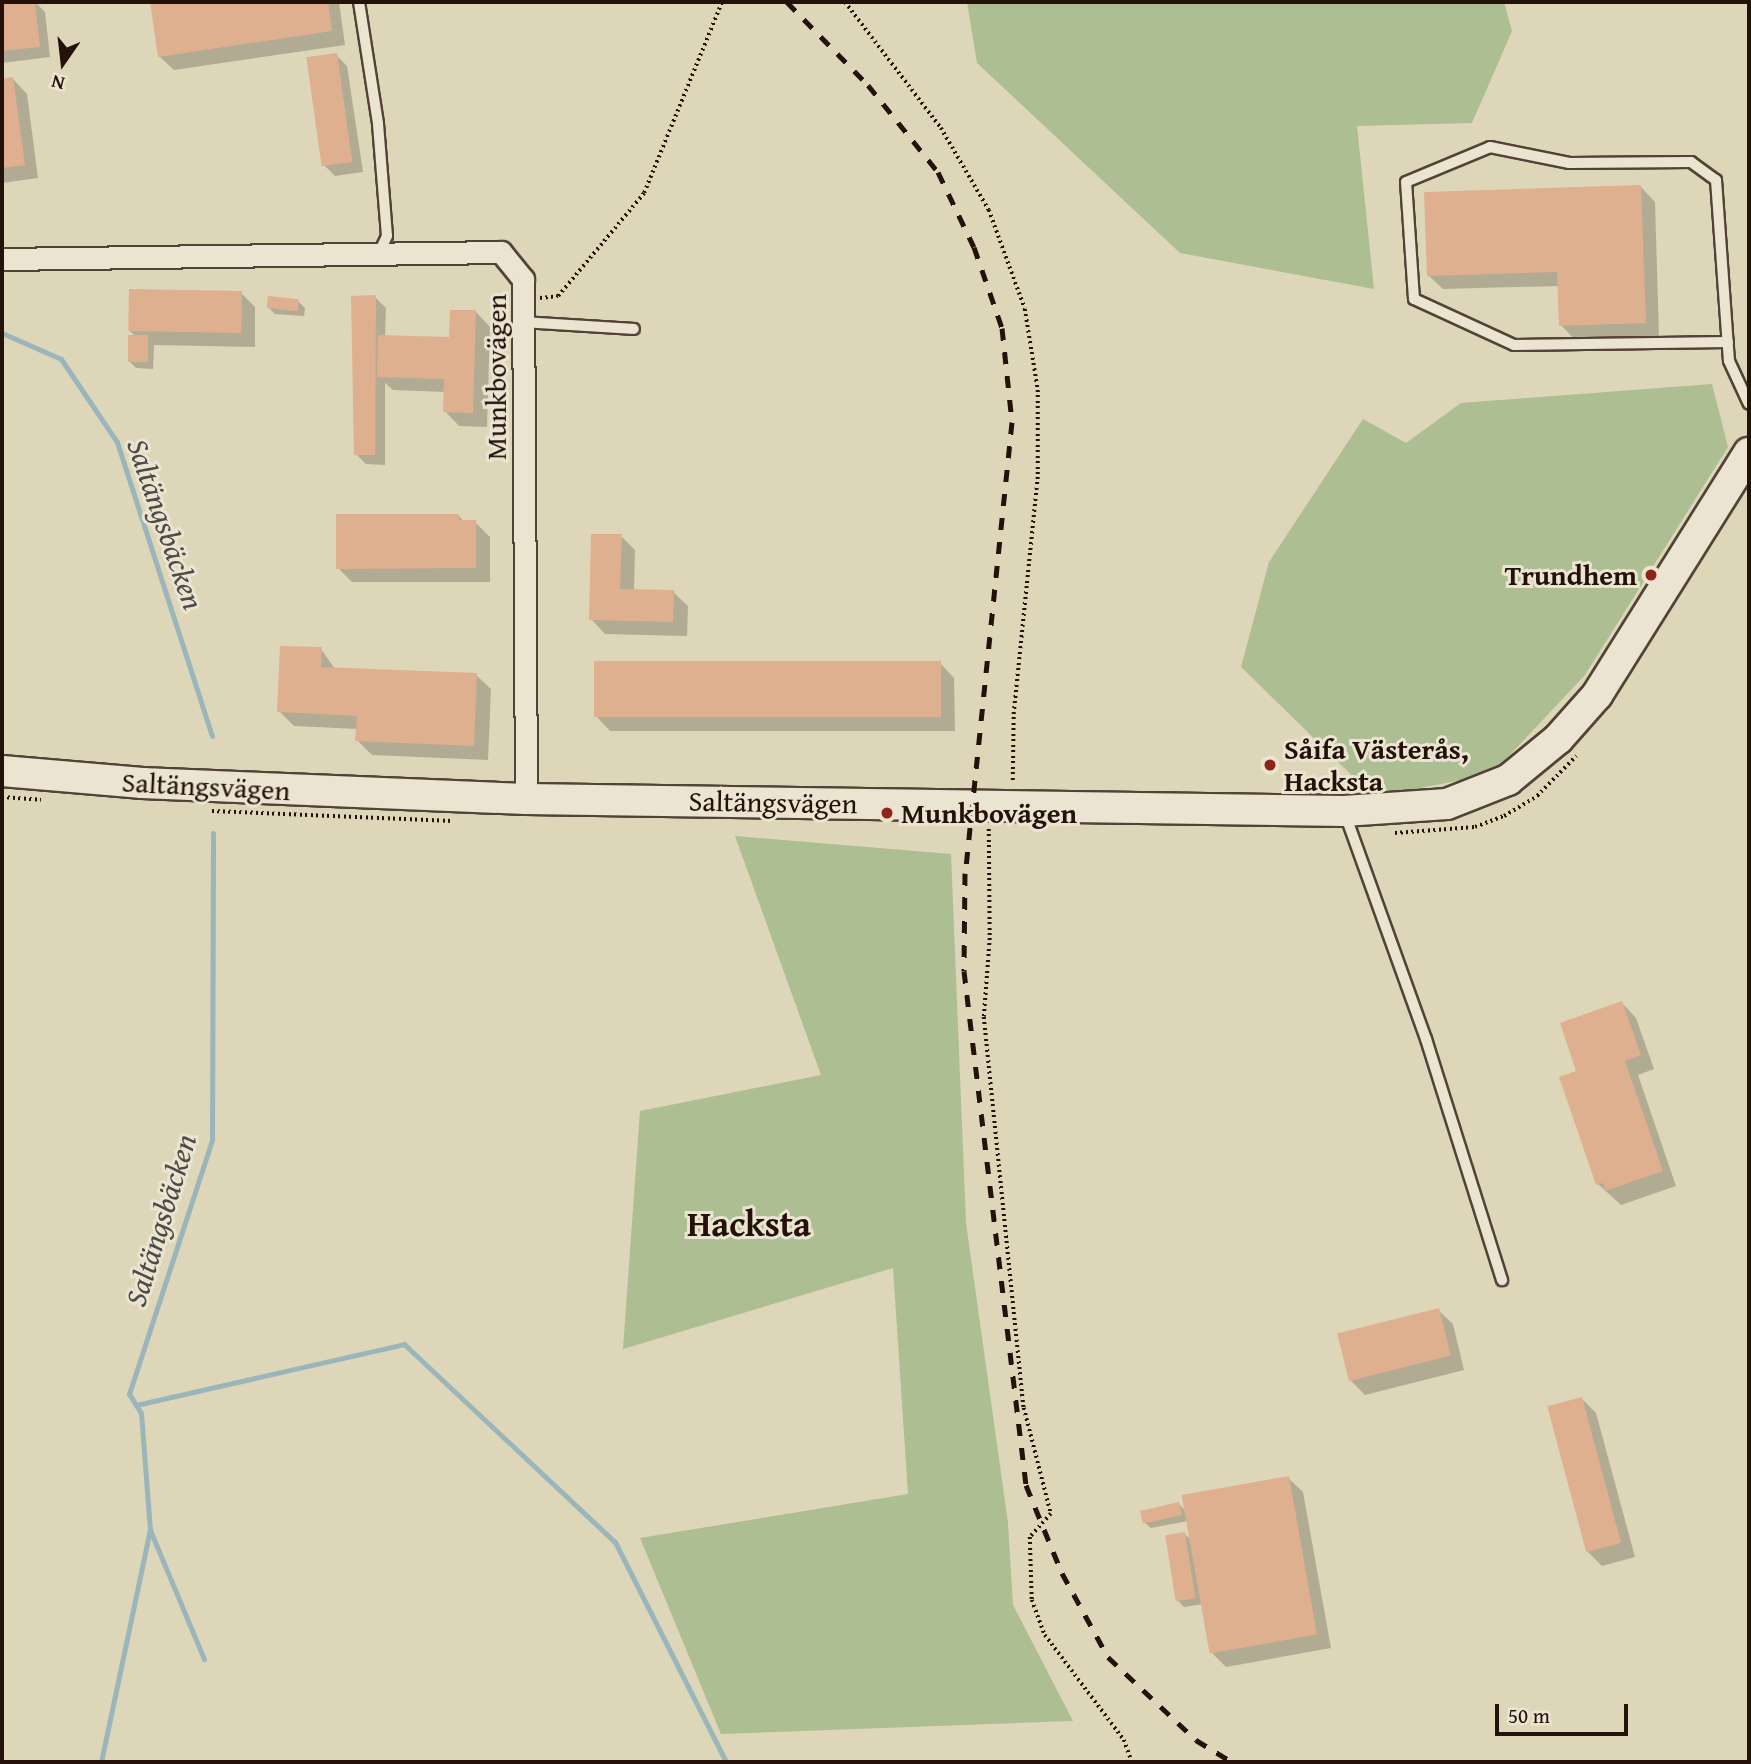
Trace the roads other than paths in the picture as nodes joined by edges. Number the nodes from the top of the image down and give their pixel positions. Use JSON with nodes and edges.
{"nodes":[{"id":1,"x":359,"y":2,"type":"edge"},
{"id":2,"x":379,"y":253,"type":"junction"},
{"id":3,"x":2,"y":259,"type":"edge"},
{"id":4,"x":523,"y":323,"type":"junction"},
{"id":5,"x":634,"y":329,"type":"dead end"},
{"id":6,"x":1728,"y":342,"type":"junction"},
{"id":7,"x":1747,"y":402,"type":"edge"},
{"id":8,"x":1749,"y":453,"type":"edge"},
{"id":9,"x":2,"y":771,"type":"edge"},
{"id":10,"x":526,"y":799,"type":"junction"},
{"id":11,"x":1344,"y":811,"type":"junction"},
{"id":12,"x":1502,"y":1280,"type":"dead end"}],
"edges":[{"from":1,"to":2,"type":"lane"},
{"from":2,"to":3,"type":"street","name":"Munkbovägen"},
{"from":2,"to":4,"type":"street","name":"Munkbovägen"},
{"from":4,"to":5,"type":"lane"},
{"from":4,"to":10,"type":"street","name":"Munkbovägen"},
{"from":6,"to":6,"type":"lane"},
{"from":6,"to":7,"type":"lane"},
{"from":8,"to":11,"type":"street","name":"Saltängsvägen"},
{"from":9,"to":10,"type":"street","name":"Saltängsvägen"},
{"from":10,"to":11,"type":"street","name":"Saltängsvägen"},
{"from":11,"to":12,"type":"lane"}]}
